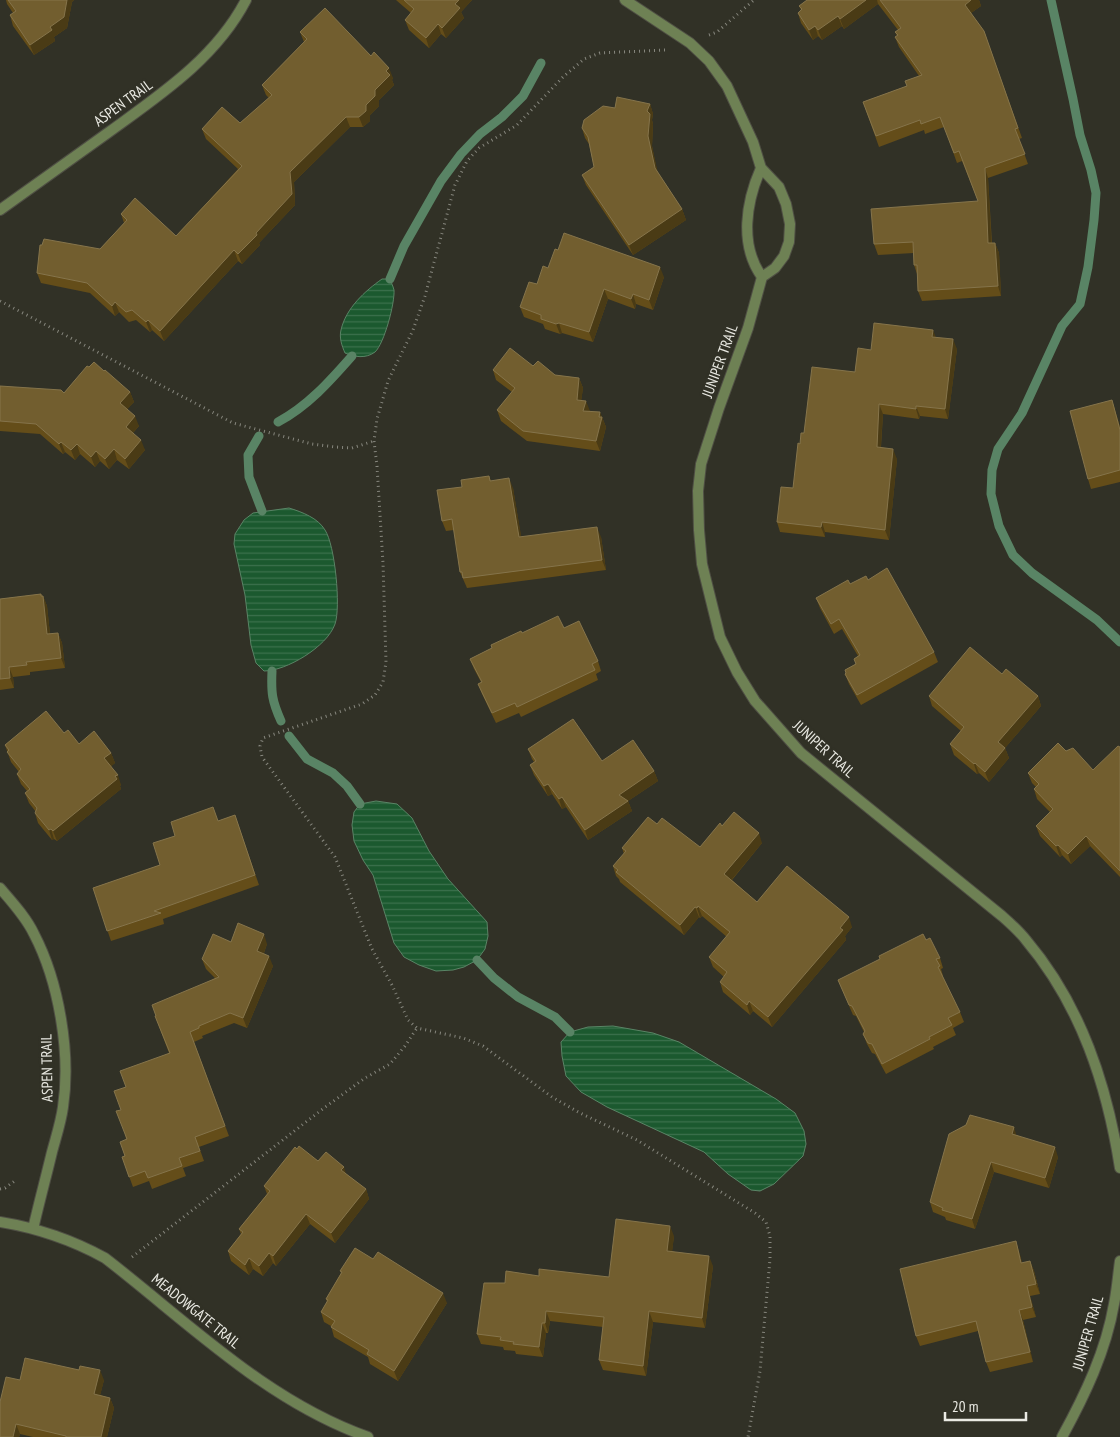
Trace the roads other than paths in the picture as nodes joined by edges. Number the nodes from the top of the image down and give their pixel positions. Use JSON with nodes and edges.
{"nodes":[{"id":1,"x":246,"y":0,"type":"edge"},
{"id":2,"x":625,"y":0,"type":"edge"},
{"id":3,"x":761,"y":168,"type":"junction"},
{"id":4,"x":0,"y":210,"type":"edge"},
{"id":5,"x":762,"y":277,"type":"junction"},
{"id":6,"x":0,"y":888,"type":"edge"},
{"id":7,"x":1120,"y":1168,"type":"edge"},
{"id":8,"x":0,"y":1222,"type":"edge"},
{"id":9,"x":33,"y":1229,"type":"junction"},
{"id":10,"x":1120,"y":1261,"type":"edge"},
{"id":11,"x":368,"y":1437,"type":"edge"},
{"id":12,"x":1062,"y":1437,"type":"edge"}],
"edges":[{"from":1,"to":4,"type":"street","name":"ASPEN TRAIL"},
{"from":2,"to":3,"type":"street"},
{"from":3,"to":5,"type":"street"},
{"from":3,"to":5,"type":"street"},
{"from":5,"to":7,"type":"street","name":"JUNIPER TRAIL"},
{"from":6,"to":9,"type":"street","name":"ASPEN TRAIL"},
{"from":8,"to":9,"type":"street","name":"MEADOWGATE TRAIL"},
{"from":9,"to":11,"type":"street","name":"MEADOWGATE TRAIL"},
{"from":10,"to":12,"type":"street","name":"JUNIPER TRAIL"}]}
